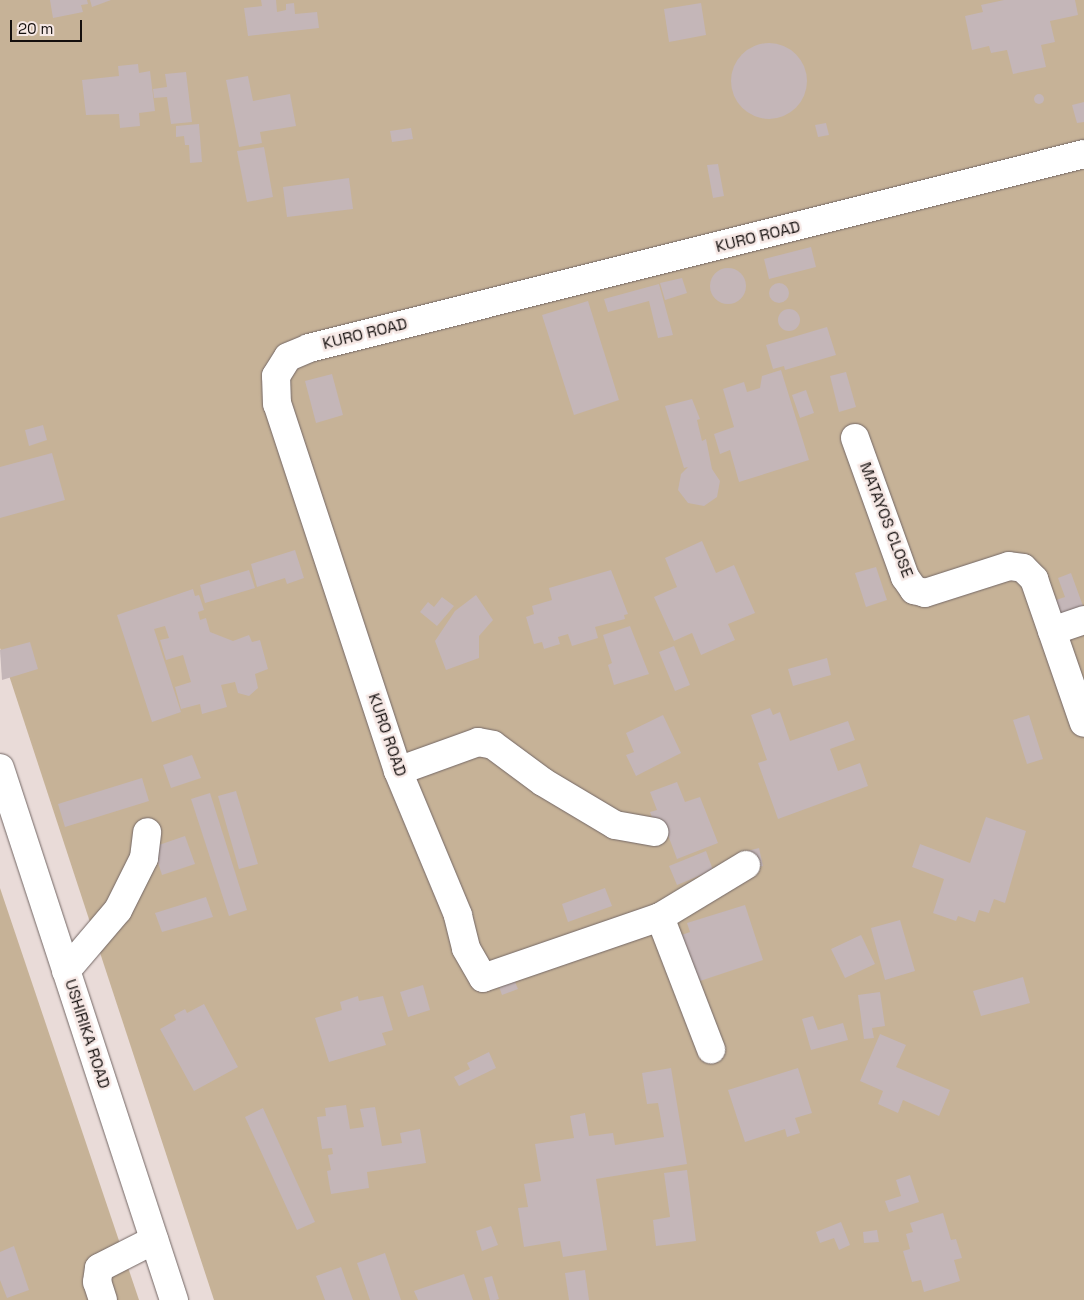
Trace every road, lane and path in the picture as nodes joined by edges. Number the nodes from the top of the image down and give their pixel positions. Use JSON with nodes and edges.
{"nodes":[{"id":1,"x":1084,"y":154,"type":"edge"},
{"id":2,"x":855,"y":438,"type":"dead end"},
{"id":3,"x":1084,"y":620,"type":"edge"},
{"id":4,"x":1052,"y":631,"type":"junction"},
{"id":5,"x":1084,"y":723,"type":"edge"},
{"id":6,"x":0,"y":768,"type":"edge"},
{"id":7,"x":398,"y":771,"type":"junction"},
{"id":8,"x":147,"y":832,"type":"dead end"},
{"id":9,"x":654,"y":832,"type":"dead end"},
{"id":10,"x":746,"y":865,"type":"dead end"},
{"id":11,"x":660,"y":918,"type":"junction"},
{"id":12,"x":66,"y":971,"type":"junction"},
{"id":13,"x":710,"y":1049,"type":"dead end"},
{"id":14,"x":154,"y":1240,"type":"junction"},
{"id":15,"x":103,"y":1300,"type":"edge"},
{"id":16,"x":174,"y":1300,"type":"edge"}],
"edges":[{"from":1,"to":7,"type":"street","name":"KURO ROAD"},
{"from":2,"to":4,"type":"street","name":"MATAYOS CLOSE"},
{"from":3,"to":4,"type":"street"},
{"from":4,"to":5,"type":"street","name":"MATAYOS CLOSE"},
{"from":6,"to":12,"type":"street","name":"USHIRIKA ROAD"},
{"from":7,"to":9,"type":"street"},
{"from":7,"to":11,"type":"street","name":"KURO ROAD"},
{"from":8,"to":12,"type":"street"},
{"from":10,"to":11,"type":"street"},
{"from":11,"to":13,"type":"street"},
{"from":12,"to":14,"type":"street","name":"USHIRIKA ROAD"},
{"from":14,"to":15,"type":"street"},
{"from":14,"to":16,"type":"street","name":"USHIRIKA ROAD"}]}
